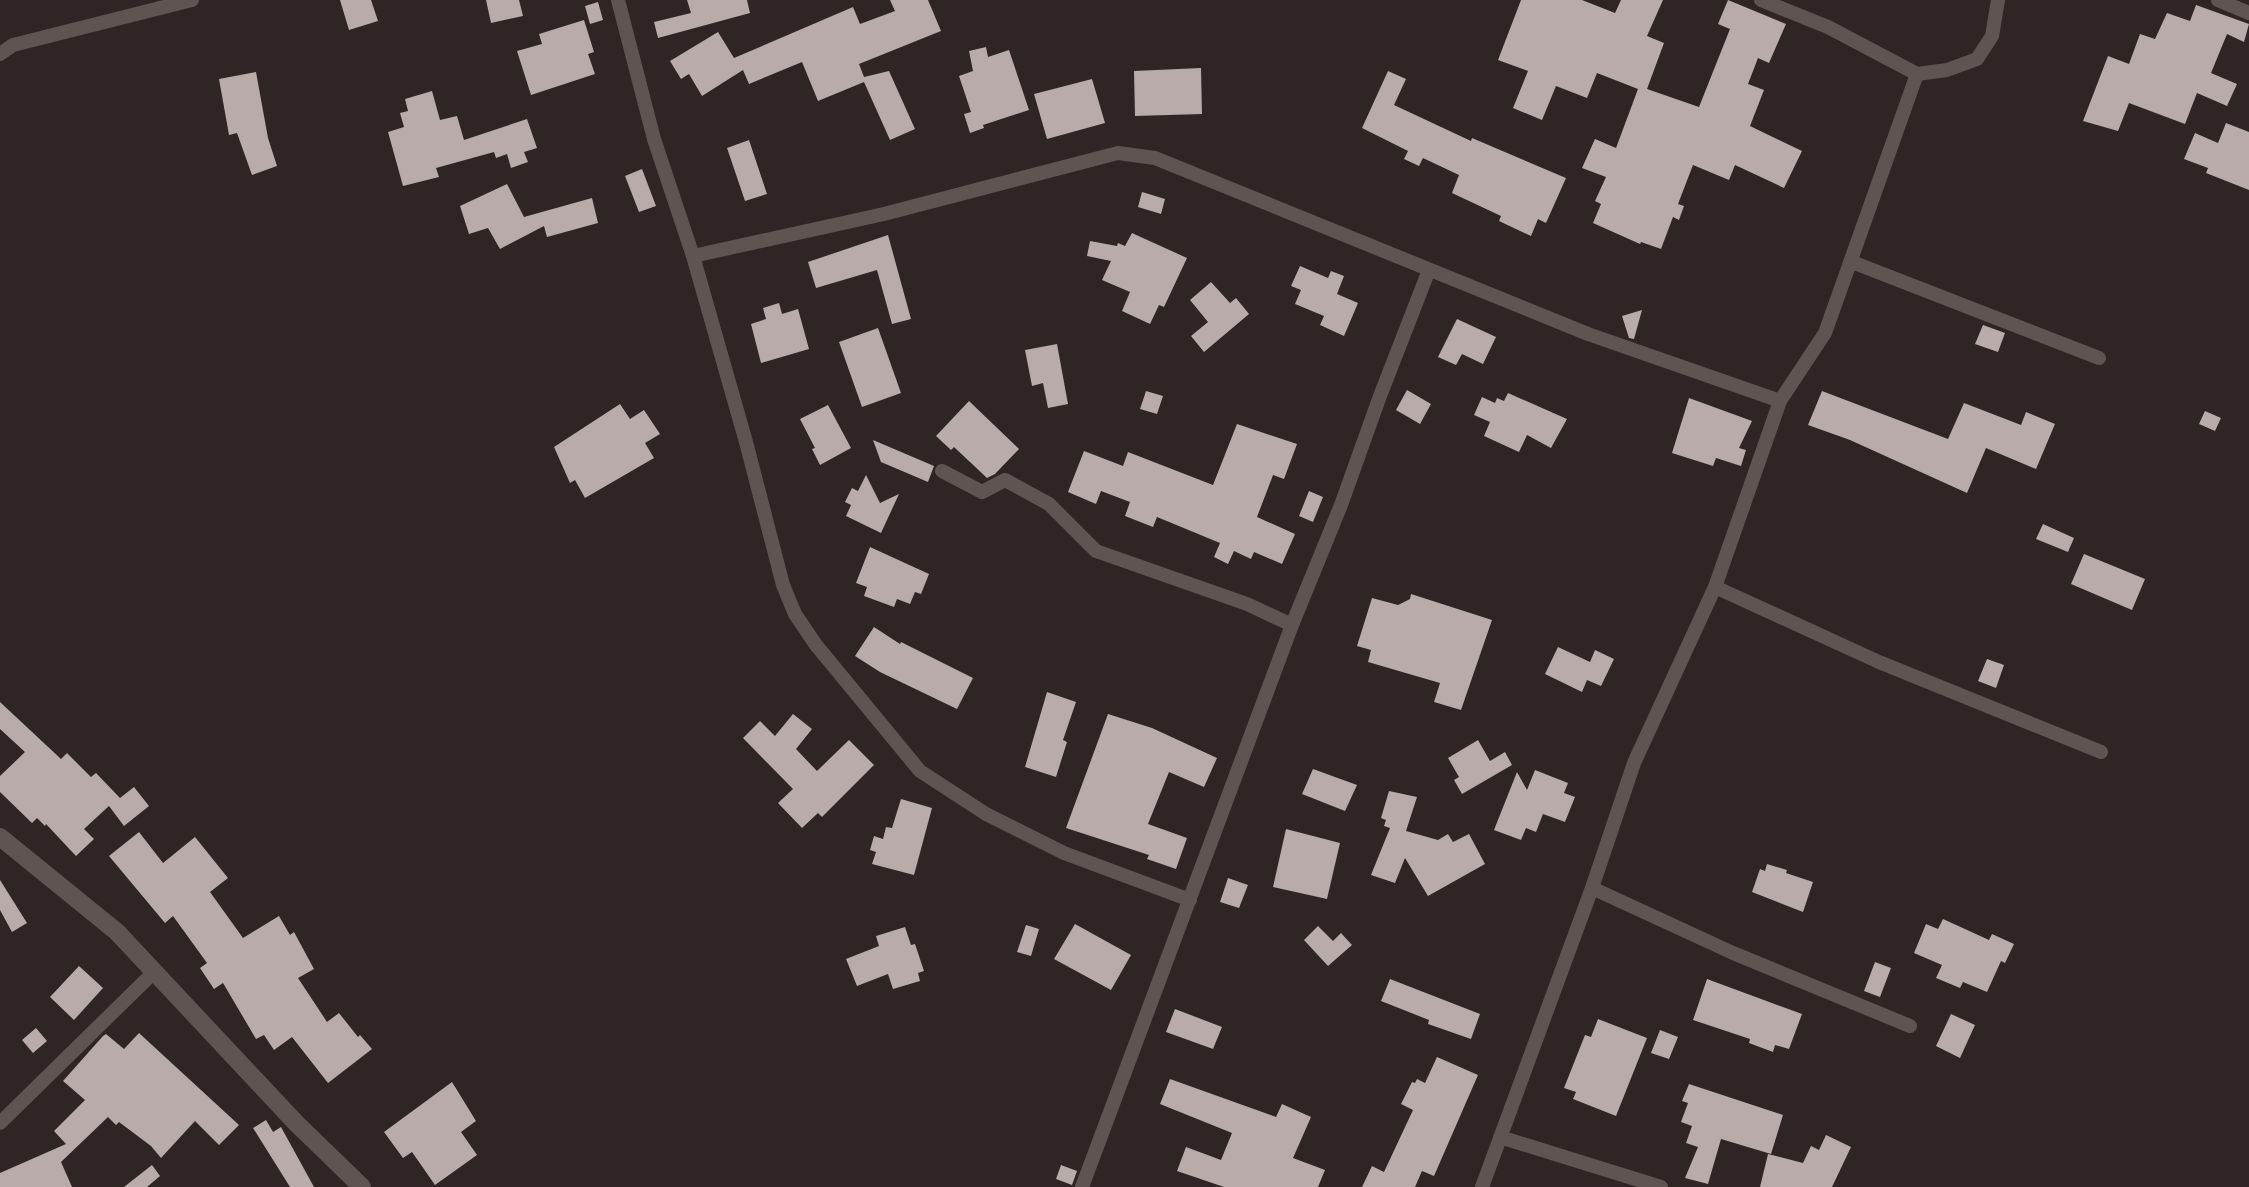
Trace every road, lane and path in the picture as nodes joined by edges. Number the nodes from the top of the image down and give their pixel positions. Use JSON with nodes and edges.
{"nodes":[{"id":1,"x":192,"y":0,"type":"edge"},
{"id":2,"x":618,"y":0,"type":"edge"},
{"id":3,"x":1761,"y":0,"type":"edge"},
{"id":4,"x":1998,"y":0,"type":"edge"},
{"id":5,"x":2218,"y":0,"type":"edge"},
{"id":6,"x":2249,"y":13,"type":"edge"},
{"id":7,"x":4,"y":46,"type":"edge"},
{"id":8,"x":1917,"y":74,"type":"junction"},
{"id":9,"x":693,"y":256,"type":"junction"},
{"id":10,"x":1852,"y":262,"type":"junction"},
{"id":11,"x":1429,"y":270,"type":"junction"},
{"id":12,"x":2099,"y":358,"type":"dead end"},
{"id":13,"x":1780,"y":401,"type":"junction"},
{"id":14,"x":942,"y":471,"type":"dead end"},
{"id":15,"x":1715,"y":587,"type":"junction"},
{"id":16,"x":1292,"y":625,"type":"junction"},
{"id":17,"x":2101,"y":752,"type":"dead end"},
{"id":18,"x":0,"y":837,"type":"edge"},
{"id":19,"x":1592,"y":888,"type":"junction"},
{"id":20,"x":1190,"y":900,"type":"junction"},
{"id":21,"x":153,"y":973,"type":"junction"},
{"id":22,"x":1910,"y":1026,"type":"dead end"},
{"id":23,"x":0,"y":1123,"type":"edge"},
{"id":24,"x":1500,"y":1137,"type":"junction"},
{"id":25,"x":362,"y":1187,"type":"edge"},
{"id":26,"x":1082,"y":1187,"type":"edge"},
{"id":27,"x":1482,"y":1187,"type":"edge"},
{"id":28,"x":1661,"y":1187,"type":"edge"}],
"edges":[{"from":1,"to":7,"type":"street"},
{"from":2,"to":9,"type":"street"},
{"from":3,"to":8,"type":"street"},
{"from":4,"to":8,"type":"street"},
{"from":5,"to":6,"type":"street"},
{"from":8,"to":10,"type":"street"},
{"from":9,"to":11,"type":"street"},
{"from":9,"to":20,"type":"street"},
{"from":10,"to":12,"type":"street"},
{"from":10,"to":13,"type":"street"},
{"from":11,"to":13,"type":"street"},
{"from":11,"to":16,"type":"street"},
{"from":13,"to":15,"type":"street"},
{"from":14,"to":16,"type":"street"},
{"from":15,"to":17,"type":"street"},
{"from":15,"to":19,"type":"street"},
{"from":16,"to":20,"type":"street"},
{"from":18,"to":21,"type":"street"},
{"from":19,"to":22,"type":"street"},
{"from":19,"to":24,"type":"street"},
{"from":20,"to":26,"type":"street"},
{"from":21,"to":23,"type":"street"},
{"from":21,"to":25,"type":"street"},
{"from":24,"to":27,"type":"street"},
{"from":24,"to":28,"type":"street"}]}
